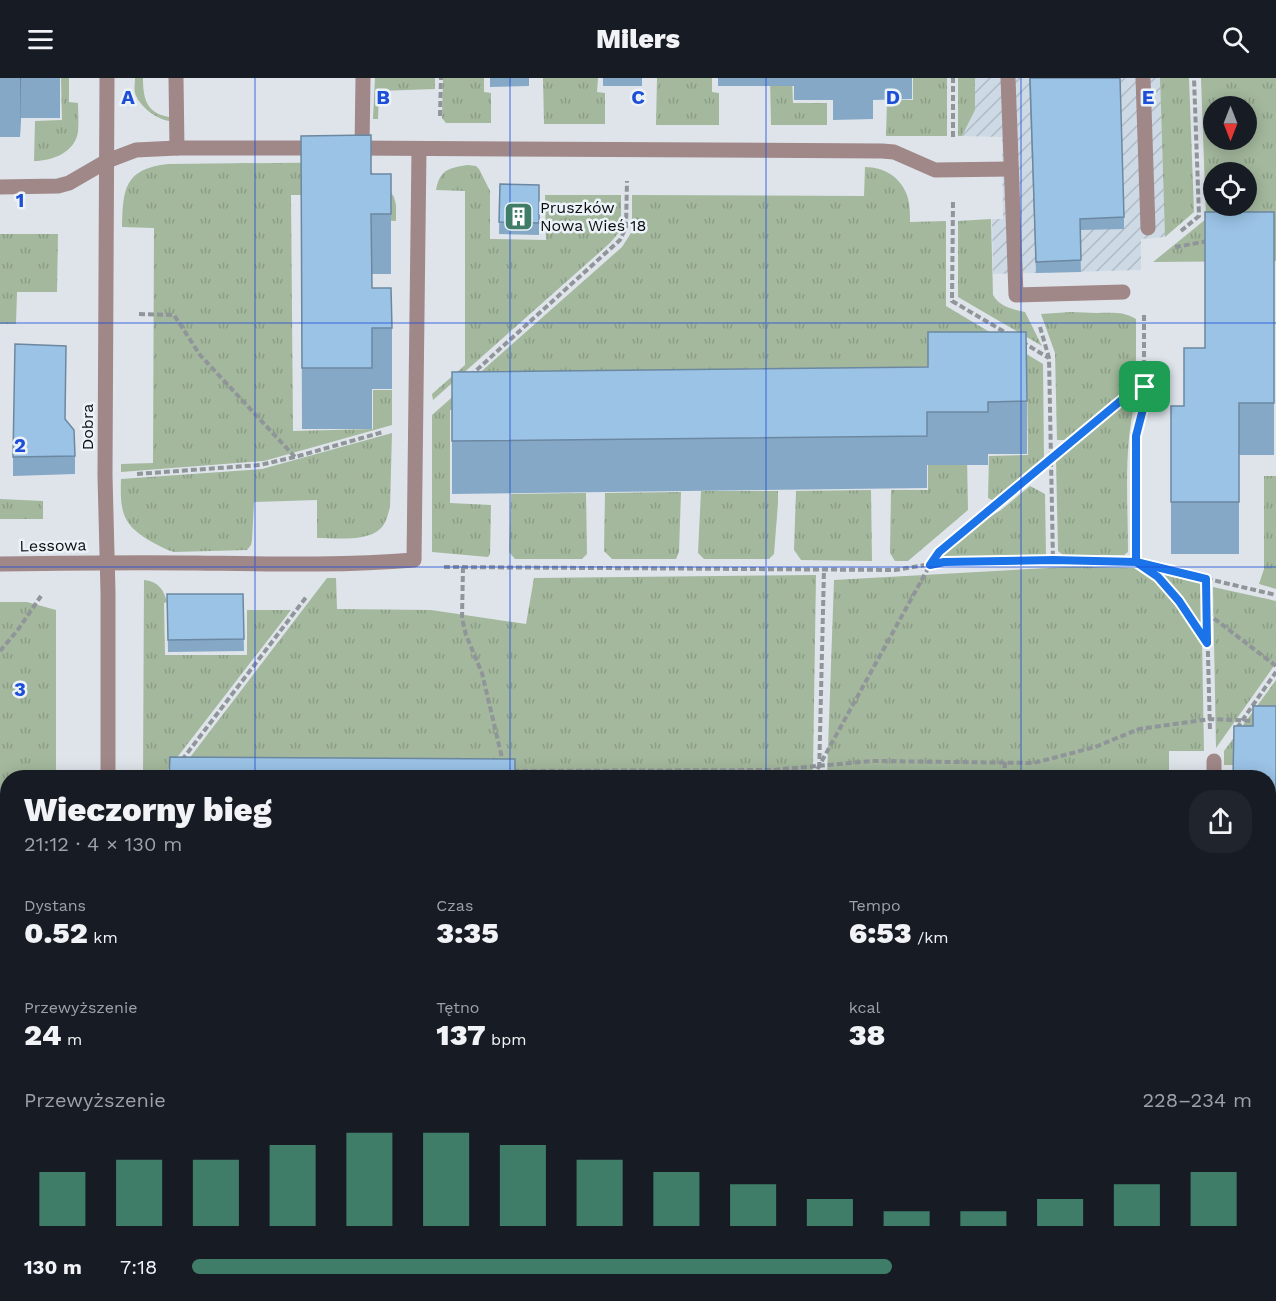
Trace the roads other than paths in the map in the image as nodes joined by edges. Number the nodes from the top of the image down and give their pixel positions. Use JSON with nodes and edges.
{"nodes":[{"id":1,"x":107,"y":78,"type":"edge"},
{"id":2,"x":176,"y":78,"type":"edge"},
{"id":3,"x":363,"y":78,"type":"edge"},
{"id":4,"x":1008,"y":78,"type":"edge"},
{"id":5,"x":1143,"y":78,"type":"edge"},
{"id":6,"x":177,"y":148,"type":"junction"},
{"id":7,"x":362,"y":148,"type":"junction"},
{"id":8,"x":419,"y":149,"type":"junction"},
{"id":9,"x":107,"y":161,"type":"junction"},
{"id":10,"x":1011,"y":168,"type":"junction"},
{"id":11,"x":0,"y":187,"type":"edge"},
{"id":12,"x":1148,"y":228,"type":"dead end"},
{"id":13,"x":1123,"y":292,"type":"dead end"},
{"id":14,"x":107,"y":562,"type":"junction"},
{"id":15,"x":0,"y":564,"type":"edge"},
{"id":16,"x":1214,"y":761,"type":"road end"},
{"id":17,"x":108,"y":770,"type":"edge"},
{"id":18,"x":1214,"y":770,"type":"edge"}],
"edges":[{"from":1,"to":9,"type":"street","name":"Dobra"},
{"from":2,"to":6,"type":"street"},
{"from":3,"to":7,"type":"street"},
{"from":4,"to":10,"type":"street"},
{"from":5,"to":12,"type":"street"},
{"from":6,"to":7,"type":"street"},
{"from":6,"to":9,"type":"street"},
{"from":7,"to":8,"type":"street"},
{"from":8,"to":10,"type":"street"},
{"from":8,"to":14,"type":"street","name":"Lessowa"},
{"from":9,"to":11,"type":"street"},
{"from":9,"to":14,"type":"street","name":"Dobra"},
{"from":10,"to":13,"type":"street"},
{"from":14,"to":15,"type":"street","name":"Lessowa"},
{"from":14,"to":17,"type":"street","name":"Dobra"},
{"from":16,"to":18,"type":"street"}]}
